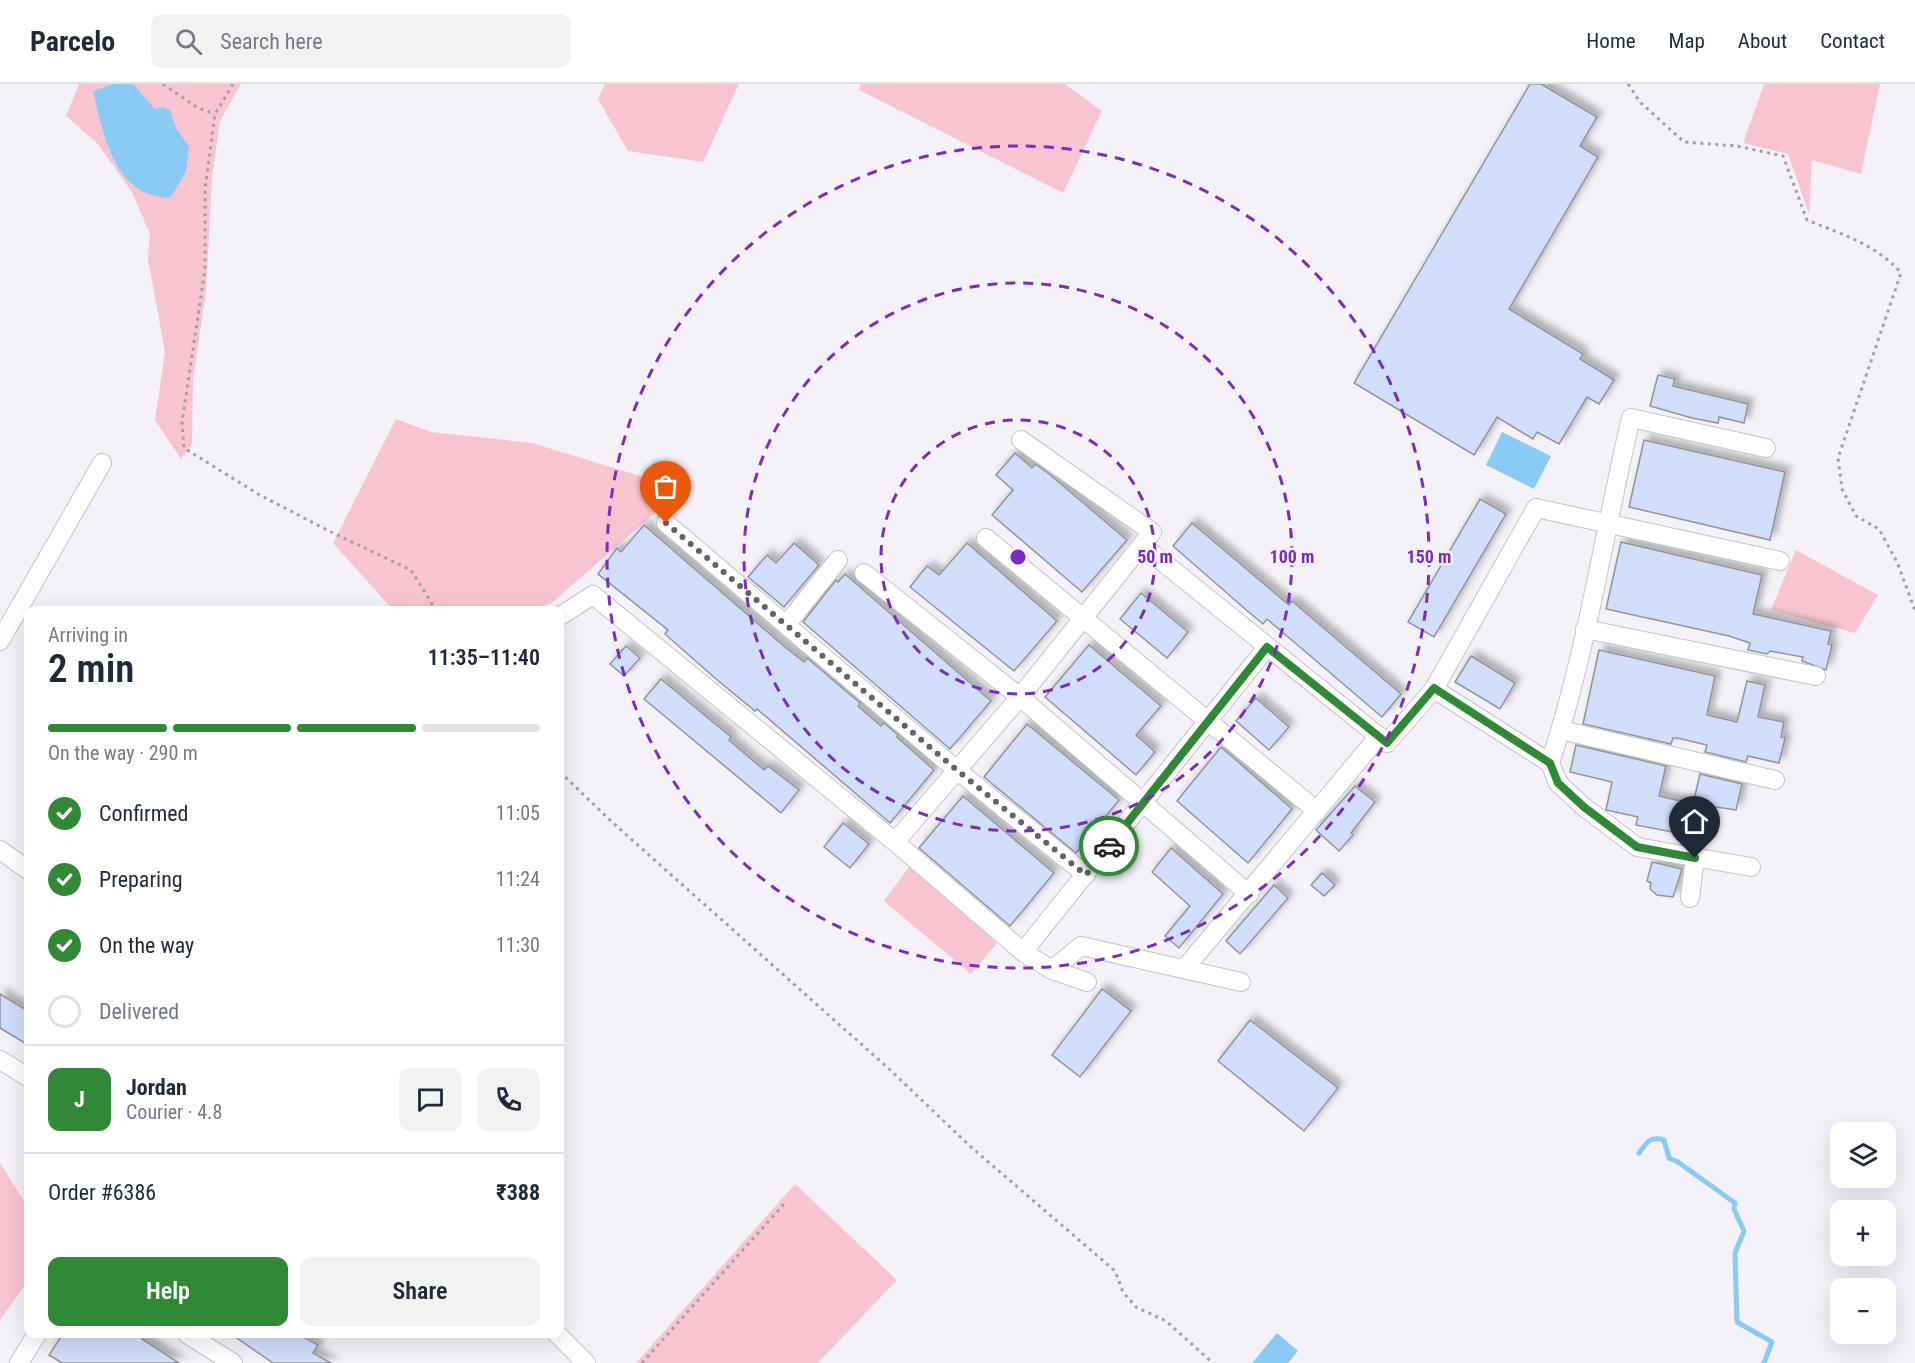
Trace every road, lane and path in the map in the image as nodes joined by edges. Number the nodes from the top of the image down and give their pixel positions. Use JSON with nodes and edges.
{"nodes":[{"id":1,"x":163,"y":84,"type":"edge"},
{"id":2,"x":233,"y":84,"type":"edge"},
{"id":3,"x":1628,"y":84,"type":"edge"},
{"id":4,"x":215,"y":114,"type":"junction"},
{"id":5,"x":1021,"y":440,"type":"dead end"},
{"id":6,"x":1766,"y":448,"type":"dead end"},
{"id":7,"x":102,"y":463,"type":"dead end"},
{"id":8,"x":666,"y":523,"type":"dead end"},
{"id":9,"x":1606,"y":523,"type":"junction"},
{"id":10,"x":986,"y":538,"type":"dead end"},
{"id":11,"x":1143,"y":546,"type":"junction"},
{"id":12,"x":838,"y":560,"type":"dead end"},
{"id":13,"x":1780,"y":561,"type":"dead end"},
{"id":14,"x":864,"y":573,"type":"dead end"},
{"id":15,"x":434,"y":606,"type":"edge"},
{"id":16,"x":1915,"y":611,"type":"edge"},
{"id":17,"x":564,"y":613,"type":"edge"},
{"id":18,"x":1082,"y":620,"type":"junction"},
{"id":19,"x":786,"y":625,"type":"junction"},
{"id":20,"x":1585,"y":629,"type":"junction"},
{"id":21,"x":0,"y":641,"type":"edge"},
{"id":22,"x":1267,"y":647,"type":"junction"},
{"id":23,"x":1816,"y":676,"type":"dead end"},
{"id":24,"x":1434,"y":688,"type":"junction"},
{"id":25,"x":1020,"y":697,"type":"junction"},
{"id":26,"x":1208,"y":721,"type":"junction"},
{"id":27,"x":1561,"y":730,"type":"junction"},
{"id":28,"x":1379,"y":736,"type":"junction"},
{"id":29,"x":1550,"y":763,"type":"junction"},
{"id":30,"x":958,"y":771,"type":"junction"},
{"id":31,"x":564,"y":776,"type":"edge"},
{"id":32,"x":1775,"y":780,"type":"dead end"},
{"id":33,"x":1143,"y":803,"type":"junction"},
{"id":34,"x":1317,"y":811,"type":"junction"},
{"id":35,"x":895,"y":842,"type":"junction"},
{"id":36,"x":0,"y":850,"type":"edge"},
{"id":37,"x":1695,"y":858,"type":"junction"},
{"id":38,"x":24,"y":867,"type":"edge"},
{"id":39,"x":1751,"y":867,"type":"dead end"},
{"id":40,"x":1086,"y":875,"type":"junction"},
{"id":41,"x":1249,"y":894,"type":"junction"},
{"id":42,"x":1690,"y":898,"type":"dead end"},
{"id":43,"x":1023,"y":952,"type":"junction"},
{"id":44,"x":1185,"y":968,"type":"junction"},
{"id":45,"x":1052,"y":970,"type":"junction"},
{"id":46,"x":1087,"y":982,"type":"dead end"},
{"id":47,"x":1241,"y":982,"type":"dead end"},
{"id":48,"x":0,"y":1060,"type":"edge"},
{"id":49,"x":24,"y":1075,"type":"edge"},
{"id":50,"x":784,"y":1204,"type":"dead end"},
{"id":51,"x":35,"y":1338,"type":"edge"},
{"id":52,"x":193,"y":1338,"type":"edge"},
{"id":53,"x":561,"y":1338,"type":"edge"},
{"id":54,"x":19,"y":1363,"type":"edge"},
{"id":55,"x":232,"y":1363,"type":"edge"},
{"id":56,"x":586,"y":1363,"type":"edge"},
{"id":57,"x":642,"y":1363,"type":"edge"},
{"id":58,"x":1213,"y":1363,"type":"edge"}],
"edges":[{"from":1,"to":4,"type":"path"},
{"from":2,"to":4,"type":"path"},
{"from":3,"to":16,"type":"path"},
{"from":4,"to":15,"type":"path"},
{"from":5,"to":11,"type":"street"},
{"from":6,"to":9,"type":"street"},
{"from":7,"to":21,"type":"street"},
{"from":8,"to":19,"type":"street"},
{"from":9,"to":13,"type":"street"},
{"from":9,"to":20,"type":"street"},
{"from":9,"to":24,"type":"street"},
{"from":10,"to":18,"type":"street"},
{"from":11,"to":18,"type":"street"},
{"from":11,"to":22,"type":"street"},
{"from":12,"to":19,"type":"street"},
{"from":14,"to":25,"type":"street"},
{"from":17,"to":35,"type":"street"},
{"from":18,"to":25,"type":"street"},
{"from":18,"to":26,"type":"street"},
{"from":19,"to":30,"type":"street"},
{"from":20,"to":23,"type":"street"},
{"from":20,"to":27,"type":"street"},
{"from":22,"to":26,"type":"street"},
{"from":22,"to":28,"type":"street"},
{"from":24,"to":28,"type":"street"},
{"from":24,"to":29,"type":"street"},
{"from":25,"to":30,"type":"street"},
{"from":25,"to":33,"type":"street"},
{"from":26,"to":33,"type":"street"},
{"from":26,"to":34,"type":"street"},
{"from":27,"to":29,"type":"street"},
{"from":27,"to":32,"type":"street"},
{"from":28,"to":34,"type":"street"},
{"from":29,"to":37,"type":"street"},
{"from":30,"to":35,"type":"street"},
{"from":30,"to":40,"type":"street"},
{"from":31,"to":58,"type":"path"},
{"from":33,"to":40,"type":"street"},
{"from":33,"to":41,"type":"street"},
{"from":34,"to":41,"type":"street"},
{"from":35,"to":43,"type":"street"},
{"from":36,"to":38,"type":"street"},
{"from":37,"to":39,"type":"street"},
{"from":37,"to":42,"type":"street"},
{"from":40,"to":43,"type":"street"},
{"from":41,"to":44,"type":"street"},
{"from":43,"to":45,"type":"street"},
{"from":44,"to":45,"type":"street"},
{"from":44,"to":47,"type":"street"},
{"from":45,"to":46,"type":"street"},
{"from":48,"to":49,"type":"street"},
{"from":50,"to":57,"type":"path"},
{"from":51,"to":54,"type":"street"},
{"from":52,"to":55,"type":"street"},
{"from":53,"to":56,"type":"street"}]}
